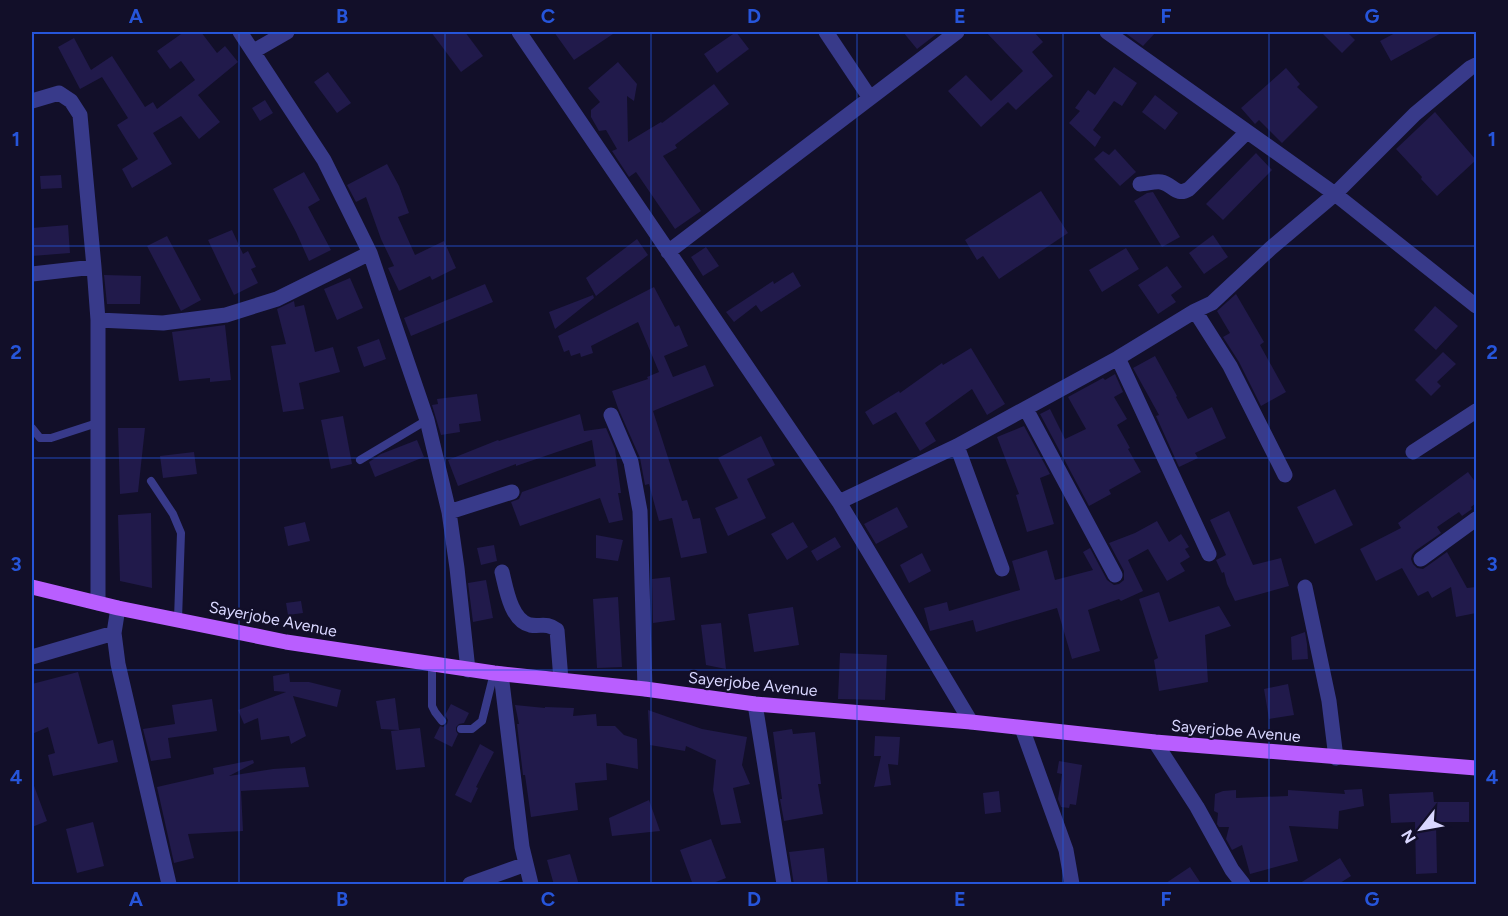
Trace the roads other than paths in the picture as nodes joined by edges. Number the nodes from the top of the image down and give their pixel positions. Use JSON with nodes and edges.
{"nodes":[{"id":1,"x":240,"y":32,"type":"edge"},
{"id":2,"x":287,"y":32,"type":"edge"},
{"id":3,"x":519,"y":32,"type":"edge"},
{"id":4,"x":826,"y":32,"type":"edge"},
{"id":5,"x":957,"y":32,"type":"edge"},
{"id":6,"x":1107,"y":32,"type":"edge"},
{"id":7,"x":254,"y":51,"type":"junction"},
{"id":8,"x":1476,"y":65,"type":"edge"},
{"id":9,"x":870,"y":98,"type":"junction"},
{"id":10,"x":32,"y":101,"type":"edge"},
{"id":11,"x":1247,"y":132,"type":"junction"},
{"id":12,"x":1140,"y":184,"type":"dead end"},
{"id":13,"x":1335,"y":194,"type":"junction"},
{"id":14,"x":668,"y":252,"type":"junction"},
{"id":15,"x":370,"y":254,"type":"junction"},
{"id":16,"x":94,"y":267,"type":"junction"},
{"id":17,"x":32,"y":274,"type":"edge"},
{"id":18,"x":1476,"y":306,"type":"edge"},
{"id":19,"x":1195,"y":311,"type":"junction"},
{"id":20,"x":98,"y":320,"type":"junction"},
{"id":21,"x":1118,"y":358,"type":"junction"},
{"id":22,"x":1026,"y":409,"type":"junction"},
{"id":23,"x":1476,"y":411,"type":"edge"},
{"id":24,"x":611,"y":415,"type":"dead end"},
{"id":25,"x":427,"y":420,"type":"junction"},
{"id":26,"x":98,"y":423,"type":"junction"},
{"id":27,"x":32,"y":428,"type":"edge"},
{"id":28,"x":957,"y":446,"type":"junction"},
{"id":29,"x":1413,"y":452,"type":"dead end"},
{"id":30,"x":360,"y":460,"type":"dead end"},
{"id":31,"x":1285,"y":475,"type":"dead end"},
{"id":32,"x":151,"y":481,"type":"dead end"},
{"id":33,"x":512,"y":492,"type":"dead end"},
{"id":34,"x":839,"y":502,"type":"junction"},
{"id":35,"x":449,"y":512,"type":"junction"},
{"id":36,"x":1476,"y":519,"type":"edge"},
{"id":37,"x":1209,"y":554,"type":"dead end"},
{"id":38,"x":1420,"y":559,"type":"dead end"},
{"id":39,"x":1002,"y":569,"type":"dead end"},
{"id":40,"x":502,"y":572,"type":"dead end"},
{"id":41,"x":1115,"y":575,"type":"dead end"},
{"id":42,"x":32,"y":587,"type":"edge"},
{"id":43,"x":1305,"y":587,"type":"dead end"},
{"id":44,"x":98,"y":603,"type":"junction"},
{"id":45,"x":118,"y":608,"type":"junction"},
{"id":46,"x":178,"y":619,"type":"junction"},
{"id":47,"x":114,"y":633,"type":"junction"},
{"id":48,"x":32,"y":657,"type":"edge"},
{"id":49,"x":432,"y":664,"type":"junction"},
{"id":50,"x":468,"y":670,"type":"junction"},
{"id":51,"x":498,"y":674,"type":"junction"},
{"id":52,"x":561,"y":680,"type":"junction"},
{"id":53,"x":645,"y":689,"type":"junction"},
{"id":54,"x":755,"y":704,"type":"junction"},
{"id":55,"x":442,"y":721,"type":"dead end"},
{"id":56,"x":972,"y":722,"type":"junction"},
{"id":57,"x":1022,"y":728,"type":"junction"},
{"id":58,"x":461,"y":729,"type":"dead end"},
{"id":59,"x":1155,"y":742,"type":"junction"},
{"id":60,"x":1336,"y":758,"type":"junction"},
{"id":61,"x":1476,"y":768,"type":"edge"},
{"id":62,"x":526,"y":864,"type":"junction"},
{"id":63,"x":169,"y":885,"type":"edge"},
{"id":64,"x":470,"y":885,"type":"edge"},
{"id":65,"x":531,"y":885,"type":"edge"},
{"id":66,"x":784,"y":885,"type":"edge"},
{"id":67,"x":1072,"y":885,"type":"edge"},
{"id":68,"x":1243,"y":885,"type":"edge"}],
"edges":[{"from":1,"to":7,"type":"street"},
{"from":2,"to":7,"type":"street"},
{"from":3,"to":14,"type":"street"},
{"from":4,"to":9,"type":"street"},
{"from":5,"to":9,"type":"street"},
{"from":6,"to":11,"type":"street"},
{"from":7,"to":15,"type":"street"},
{"from":8,"to":13,"type":"street"},
{"from":9,"to":14,"type":"street"},
{"from":10,"to":16,"type":"street"},
{"from":11,"to":12,"type":"street"},
{"from":11,"to":13,"type":"street"},
{"from":13,"to":18,"type":"street"},
{"from":13,"to":19,"type":"street"},
{"from":14,"to":34,"type":"street"},
{"from":15,"to":20,"type":"street"},
{"from":15,"to":25,"type":"street"},
{"from":16,"to":17,"type":"street"},
{"from":16,"to":20,"type":"street"},
{"from":19,"to":21,"type":"street"},
{"from":19,"to":31,"type":"street"},
{"from":20,"to":26,"type":"street"},
{"from":21,"to":22,"type":"street"},
{"from":21,"to":37,"type":"street"},
{"from":22,"to":28,"type":"street"},
{"from":22,"to":41,"type":"street"},
{"from":23,"to":29,"type":"street"},
{"from":24,"to":53,"type":"street"},
{"from":25,"to":30,"type":"lane"},
{"from":25,"to":35,"type":"street"},
{"from":26,"to":27,"type":"lane"},
{"from":26,"to":44,"type":"street"},
{"from":28,"to":34,"type":"street"},
{"from":28,"to":39,"type":"street"},
{"from":32,"to":46,"type":"lane"},
{"from":33,"to":35,"type":"street"},
{"from":34,"to":56,"type":"street"},
{"from":35,"to":50,"type":"street"},
{"from":36,"to":38,"type":"street"},
{"from":40,"to":52,"type":"street"},
{"from":42,"to":44,"type":"main road","name":"Sayerjobe Avenue"},
{"from":43,"to":60,"type":"street"},
{"from":44,"to":45,"type":"main road","name":"Sayerjobe Avenue"},
{"from":45,"to":46,"type":"main road","name":"Sayerjobe Avenue"},
{"from":45,"to":47,"type":"street"},
{"from":46,"to":49,"type":"main road","name":"Sayerjobe Avenue"},
{"from":47,"to":48,"type":"street"},
{"from":47,"to":63,"type":"street"},
{"from":49,"to":50,"type":"main road","name":"Sayerjobe Avenue"},
{"from":49,"to":55,"type":"lane"},
{"from":50,"to":51,"type":"main road","name":"Sayerjobe Avenue"},
{"from":51,"to":52,"type":"main road","name":"Sayerjobe Avenue"},
{"from":51,"to":58,"type":"lane"},
{"from":51,"to":62,"type":"street"},
{"from":52,"to":53,"type":"main road","name":"Sayerjobe Avenue"},
{"from":53,"to":54,"type":"main road","name":"Sayerjobe Avenue"},
{"from":54,"to":56,"type":"main road","name":"Sayerjobe Avenue"},
{"from":54,"to":66,"type":"street"},
{"from":56,"to":57,"type":"main road","name":"Sayerjobe Avenue"},
{"from":57,"to":59,"type":"main road","name":"Sayerjobe Avenue"},
{"from":57,"to":67,"type":"street"},
{"from":59,"to":60,"type":"main road","name":"Sayerjobe Avenue"},
{"from":59,"to":68,"type":"street"},
{"from":60,"to":61,"type":"main road","name":"Sayerjobe Avenue"},
{"from":62,"to":64,"type":"street"},
{"from":62,"to":65,"type":"street"}]}
